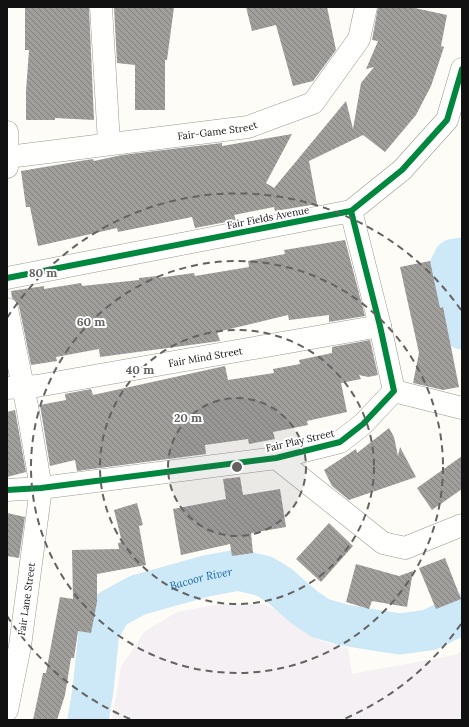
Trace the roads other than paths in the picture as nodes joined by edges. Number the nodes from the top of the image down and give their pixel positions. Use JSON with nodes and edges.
{"nodes":[{"id":1,"x":101,"y":7,"type":"edge"},
{"id":2,"x":366,"y":7,"type":"edge"},
{"id":3,"x":462,"y":69,"type":"edge"},
{"id":4,"x":7,"y":132,"type":"edge"},
{"id":5,"x":109,"y":143,"type":"junction"},
{"id":6,"x":8,"y":156,"type":"edge"},
{"id":7,"x":7,"y":167,"type":"edge"},
{"id":8,"x":351,"y":211,"type":"junction"},
{"id":9,"x":7,"y":278,"type":"edge"},
{"id":10,"x":7,"y":309,"type":"edge"},
{"id":11,"x":380,"y":326,"type":"junction"},
{"id":12,"x":15,"y":388,"type":"edge"},
{"id":13,"x":394,"y":391,"type":"junction"},
{"id":14,"x":462,"y":408,"type":"edge"},
{"id":15,"x":276,"y":458,"type":"junction"},
{"id":16,"x":41,"y":488,"type":"junction"},
{"id":17,"x":7,"y":490,"type":"edge"},
{"id":18,"x":462,"y":525,"type":"edge"},
{"id":19,"x":14,"y":646,"type":"edge"},
{"id":20,"x":7,"y":710,"type":"edge"}],
"edges":[{"from":1,"to":5,"type":"street"},
{"from":2,"to":5,"type":"street","name":"Fair-Game Street"},
{"from":3,"to":8,"type":"street","name":"Fair Fields Avenue"},
{"from":4,"to":6,"type":"street"},
{"from":5,"to":6,"type":"street","name":"Fair-Game Street"},
{"from":6,"to":7,"type":"street"},
{"from":8,"to":9,"type":"street","name":"Fair Fields Avenue"},
{"from":8,"to":11,"type":"street"},
{"from":10,"to":12,"type":"street","name":"Fair Lane Street"},
{"from":11,"to":12,"type":"street","name":"Fair Mind Street"},
{"from":11,"to":13,"type":"street"},
{"from":12,"to":16,"type":"street","name":"Fair Lane Street"},
{"from":13,"to":14,"type":"street"},
{"from":13,"to":15,"type":"street","name":"Fair Play Street"},
{"from":15,"to":16,"type":"street","name":"Fair Play Street"},
{"from":15,"to":18,"type":"street"},
{"from":16,"to":17,"type":"street","name":"Fair Play Street"},
{"from":16,"to":19,"type":"street","name":"Fair Lane Street"},
{"from":19,"to":20,"type":"street","name":"Fair Lane Street"}]}
